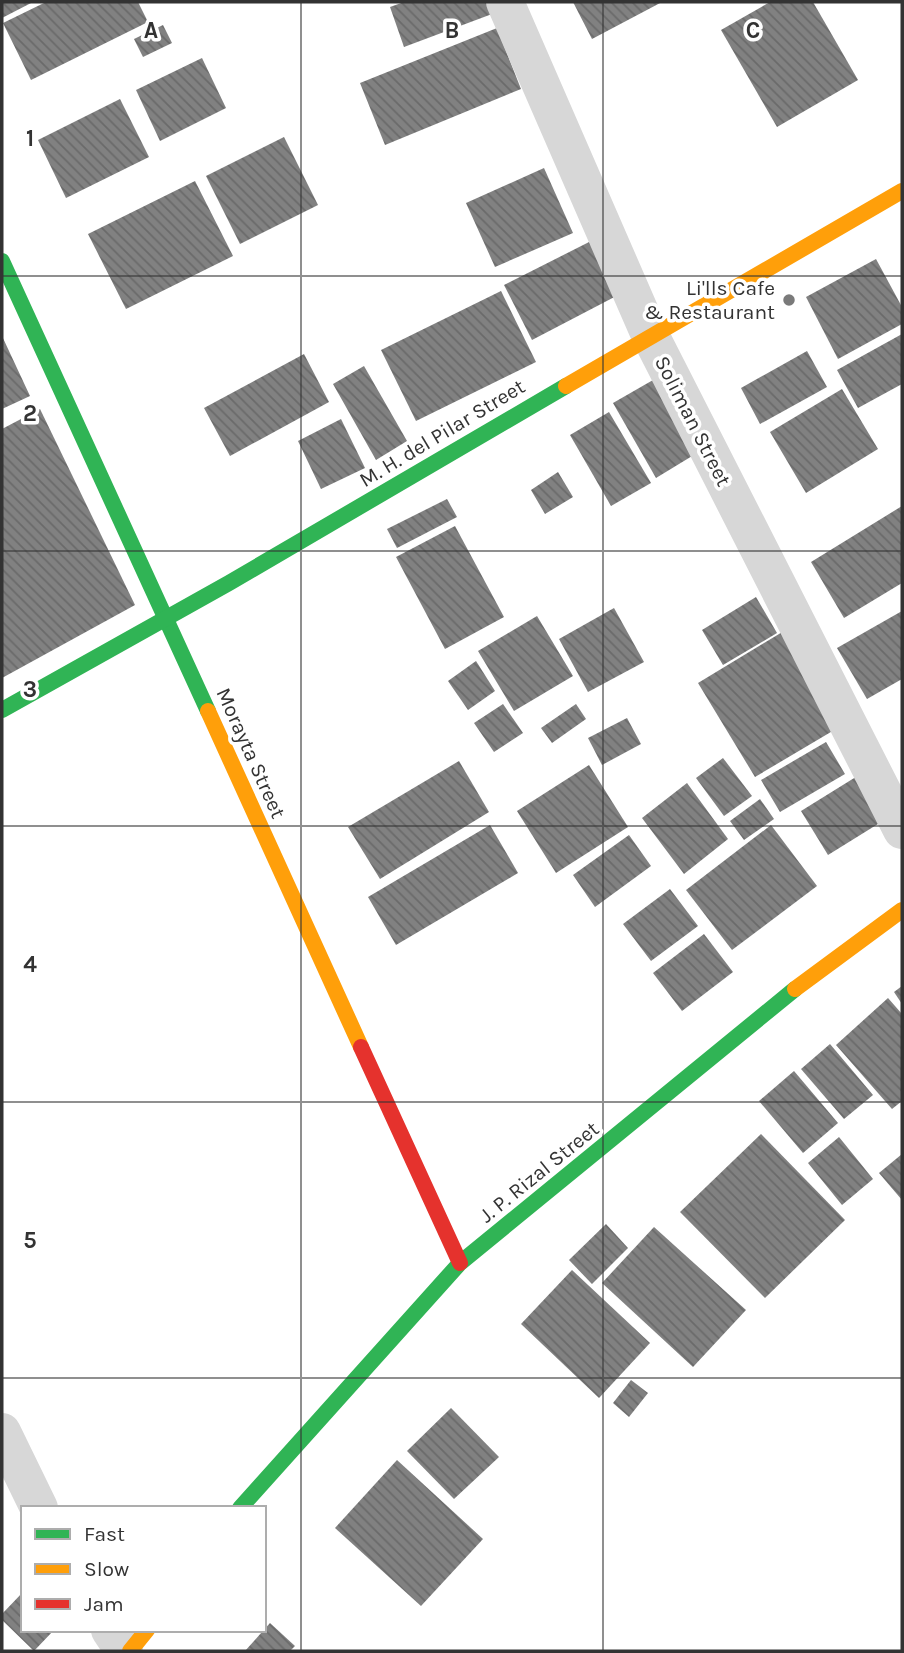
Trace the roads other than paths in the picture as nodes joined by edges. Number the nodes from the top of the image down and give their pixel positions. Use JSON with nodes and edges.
{"nodes":[{"id":1,"x":505,"y":2,"type":"edge"},
{"id":2,"x":902,"y":191,"type":"edge"},
{"id":3,"x":2,"y":261,"type":"edge"},
{"id":4,"x":650,"y":335,"type":"junction"},
{"id":5,"x":168,"y":619,"type":"junction"},
{"id":6,"x":2,"y":710,"type":"edge"},
{"id":7,"x":902,"y":830,"type":"edge"},
{"id":8,"x":902,"y":910,"type":"edge"},
{"id":9,"x":460,"y":1263,"type":"junction"},
{"id":10,"x":2,"y":1432,"type":"edge"},
{"id":11,"x":38,"y":1506,"type":"edge"},
{"id":12,"x":242,"y":1506,"type":"edge"},
{"id":13,"x":111,"y":1632,"type":"edge"},
{"id":14,"x":145,"y":1632,"type":"edge"},
{"id":15,"x":124,"y":1651,"type":"edge"},
{"id":16,"x":131,"y":1651,"type":"edge"}],
"edges":[{"from":1,"to":4,"type":"street","name":"Soliman Street"},
{"from":2,"to":4,"type":"street","name":"M. H. del Pilar Street"},
{"from":3,"to":5,"type":"street","name":"Morayta Street"},
{"from":4,"to":5,"type":"street","name":"M. H. del Pilar Street"},
{"from":4,"to":7,"type":"street","name":"Soliman Street"},
{"from":5,"to":6,"type":"street","name":"M. H. del Pilar Street"},
{"from":5,"to":9,"type":"street","name":"Morayta Street"},
{"from":8,"to":9,"type":"street","name":"J. P. Rizal Street"},
{"from":9,"to":12,"type":"street","name":"J. P. Rizal Street"},
{"from":10,"to":11,"type":"street"},
{"from":13,"to":15,"type":"street"},
{"from":14,"to":16,"type":"street"}]}
